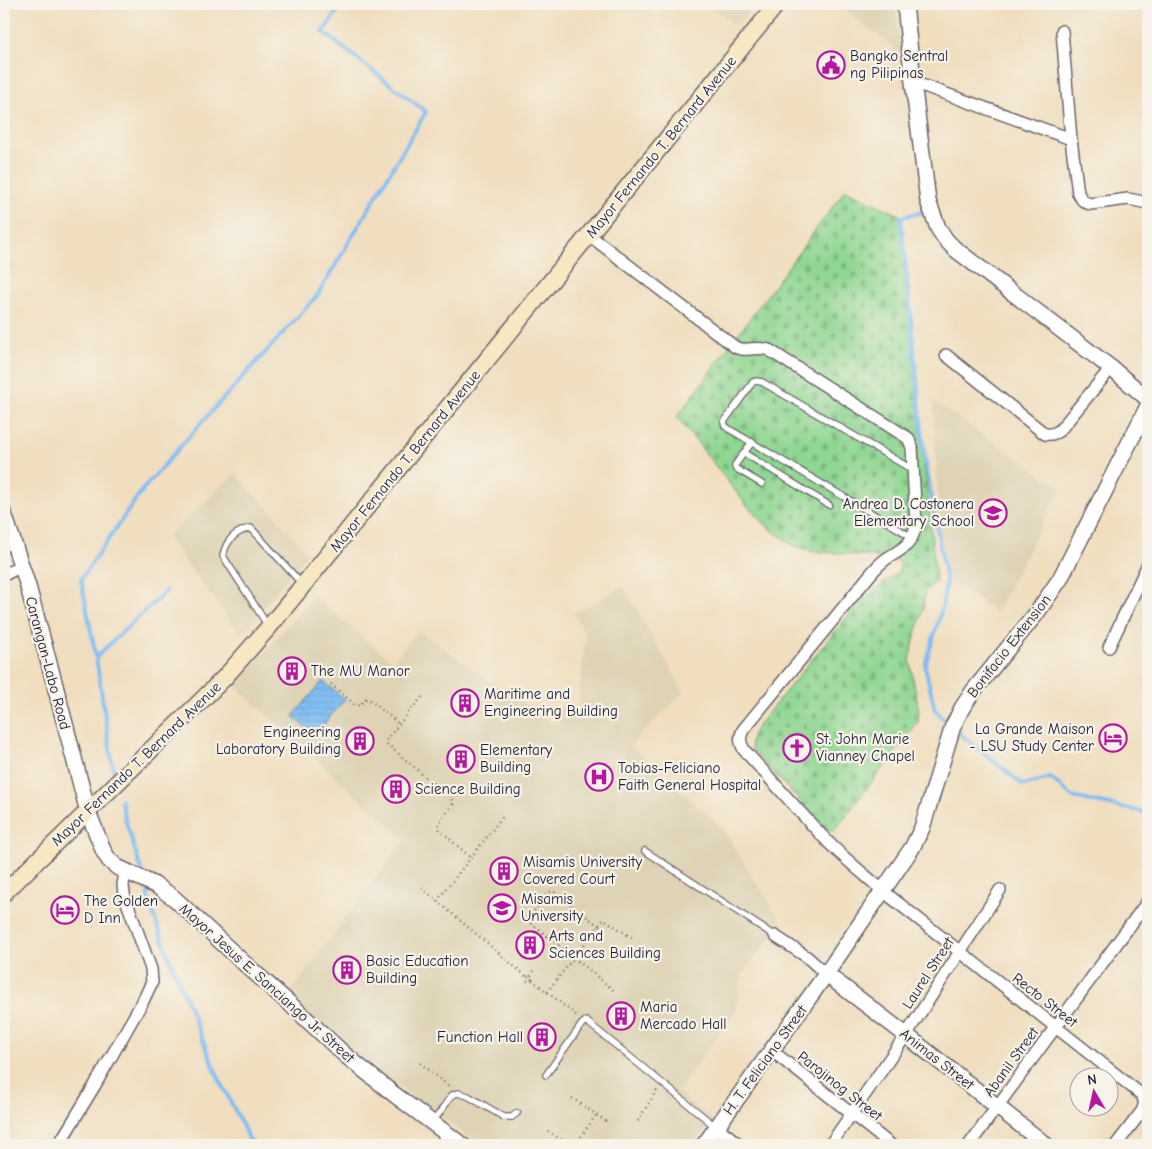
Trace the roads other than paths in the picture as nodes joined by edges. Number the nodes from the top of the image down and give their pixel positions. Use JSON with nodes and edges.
{"nodes":[{"id":1,"x":778,"y":4,"type":"edge"},
{"id":2,"x":905,"y":4,"type":"edge"},
{"id":3,"x":1062,"y":32,"type":"dead end"},
{"id":4,"x":913,"y":82,"type":"junction"},
{"id":5,"x":1071,"y":139,"type":"junction"},
{"id":6,"x":1148,"y":203,"type":"edge"},
{"id":7,"x":589,"y":235,"type":"junction"},
{"id":8,"x":946,"y":355,"type":"dead end"},
{"id":9,"x":1111,"y":368,"type":"junction"},
{"id":10,"x":1148,"y":400,"type":"edge"},
{"id":11,"x":1148,"y":406,"type":"edge"},
{"id":12,"x":752,"y":442,"type":"junction"},
{"id":13,"x":744,"y":453,"type":"junction"},
{"id":14,"x":913,"y":470,"type":"junction"},
{"id":15,"x":762,"y":484,"type":"dead end"},
{"id":16,"x":829,"y":505,"type":"dead end"},
{"id":17,"x":4,"y":514,"type":"edge"},
{"id":18,"x":912,"y":537,"type":"junction"},
{"id":19,"x":1148,"y":564,"type":"edge"},
{"id":20,"x":21,"y":566,"type":"junction"},
{"id":21,"x":4,"y":575,"type":"edge"},
{"id":22,"x":304,"y":586,"type":"junction"},
{"id":23,"x":269,"y":627,"type":"junction"},
{"id":24,"x":1109,"y":647,"type":"dead end"},
{"id":25,"x":88,"y":812,"type":"junction"},
{"id":26,"x":646,"y":851,"type":"dead end"},
{"id":27,"x":125,"y":872,"type":"junction"},
{"id":28,"x":1000,"y":890,"type":"dead end"},
{"id":29,"x":883,"y":891,"type":"junction"},
{"id":30,"x":4,"y":893,"type":"edge"},
{"id":31,"x":1148,"y":901,"type":"edge"},
{"id":32,"x":775,"y":936,"type":"joint"},
{"id":33,"x":960,"y":952,"type":"junction"},
{"id":34,"x":826,"y":974,"type":"junction"},
{"id":35,"x":1054,"y":1027,"type":"junction"},
{"id":36,"x":906,"y":1034,"type":"junction"},
{"id":37,"x":771,"y":1050,"type":"junction"},
{"id":38,"x":546,"y":1074,"type":"dead end"},
{"id":39,"x":997,"y":1107,"type":"junction"},
{"id":40,"x":518,"y":1113,"type":"dead end"},
{"id":41,"x":851,"y":1114,"type":"junction"},
{"id":42,"x":432,"y":1123,"type":"junction"},
{"id":43,"x":717,"y":1127,"type":"junction"},
{"id":44,"x":61,"y":1141,"type":"dead end"},
{"id":45,"x":462,"y":1145,"type":"edge"},
{"id":46,"x":704,"y":1145,"type":"edge"},
{"id":47,"x":740,"y":1145,"type":"edge"},
{"id":48,"x":830,"y":1145,"type":"edge"},
{"id":49,"x":891,"y":1145,"type":"edge"},
{"id":50,"x":969,"y":1145,"type":"edge"},
{"id":51,"x":1046,"y":1145,"type":"edge"},
{"id":52,"x":1116,"y":1145,"type":"edge"}],
"edges":[{"from":1,"to":7,"type":"main road","name":"Mayor Fernando T. Bernard Avenue"},
{"from":2,"to":4,"type":"street"},
{"from":3,"to":5,"type":"street"},
{"from":4,"to":5,"type":"street"},
{"from":4,"to":9,"type":"street"},
{"from":5,"to":6,"type":"street"},
{"from":7,"to":14,"type":"street"},
{"from":7,"to":22,"type":"main road","name":"Mayor Fernando T. Bernard Avenue"},
{"from":8,"to":9,"type":"street"},
{"from":9,"to":10,"type":"street"},
{"from":11,"to":29,"type":"street","name":"Bonifacio Extension"},
{"from":12,"to":13,"type":"lane"},
{"from":12,"to":14,"type":"lane"},
{"from":12,"to":18,"type":"lane"},
{"from":13,"to":15,"type":"lane"},
{"from":13,"to":16,"type":"lane"},
{"from":14,"to":18,"type":"street"},
{"from":17,"to":20,"type":"street","name":"Carangan-Labo Road"},
{"from":18,"to":29,"type":"street","name":"Recto Street"},
{"from":19,"to":24,"type":"street"},
{"from":20,"to":21,"type":"street"},
{"from":20,"to":25,"type":"street","name":"Carangan-Labo Road"},
{"from":22,"to":23,"type":"main road","name":"Mayor Fernando T. Bernard Avenue"},
{"from":22,"to":23,"type":"lane"},
{"from":23,"to":25,"type":"main road","name":"Mayor Fernando T. Bernard Avenue"},
{"from":25,"to":27,"type":"street","name":"Mayor Jesus E. Sanciango Jr. Street"},
{"from":25,"to":30,"type":"main road","name":"Mayor Fernando T. Bernard Avenue"},
{"from":26,"to":32,"type":"lane"},
{"from":27,"to":42,"type":"street","name":"Mayor Jesus E. Sanciango Jr. Street"},
{"from":27,"to":44,"type":"street"},
{"from":28,"to":33,"type":"street","name":"Laurel Street"},
{"from":29,"to":33,"type":"street","name":"Recto Street"},
{"from":29,"to":34,"type":"street","name":"Bonifacio Extension"},
{"from":31,"to":35,"type":"street","name":"Abanil Street"},
{"from":32,"to":34,"type":"street"},
{"from":33,"to":35,"type":"street","name":"Recto Street"},
{"from":33,"to":36,"type":"street","name":"Laurel Street"},
{"from":34,"to":36,"type":"street","name":"Animas Street"},
{"from":34,"to":37,"type":"street","name":"H. T. Feliciano Street"},
{"from":35,"to":39,"type":"street","name":"Abanil Street"},
{"from":35,"to":52,"type":"street","name":"Recto Street"},
{"from":36,"to":39,"type":"street","name":"Animas Street"},
{"from":36,"to":41,"type":"street","name":"Laurel Street"},
{"from":37,"to":41,"type":"street","name":"Parojinog Street"},
{"from":37,"to":43,"type":"street","name":"H. T. Feliciano Street"},
{"from":38,"to":43,"type":"lane"},
{"from":39,"to":50,"type":"street","name":"Abanil Street"},
{"from":39,"to":51,"type":"street","name":"Animas Street"},
{"from":40,"to":42,"type":"lane"},
{"from":41,"to":48,"type":"street","name":"Laurel Street"},
{"from":41,"to":49,"type":"street","name":"Parojinog Street"},
{"from":42,"to":45,"type":"street","name":"Mayor Jesus E. Sanciango Jr. Street"},
{"from":43,"to":46,"type":"street","name":"H. T. Feliciano Street"},
{"from":43,"to":47,"type":"street"}]}
